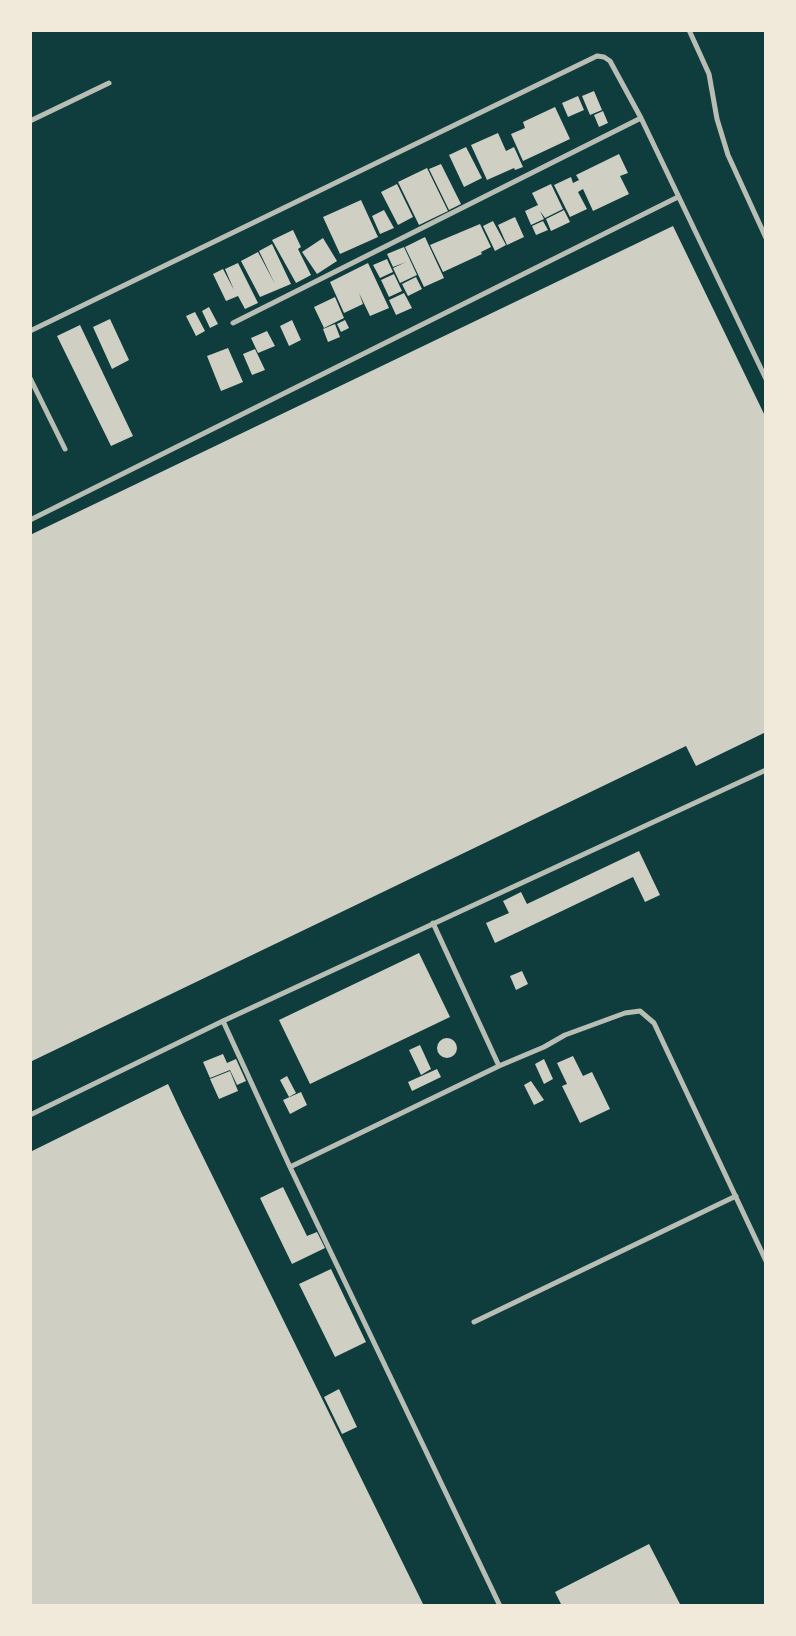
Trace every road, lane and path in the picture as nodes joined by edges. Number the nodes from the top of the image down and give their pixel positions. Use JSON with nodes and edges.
{"nodes":[{"id":1,"x":689,"y":30,"type":"edge"},
{"id":2,"x":109,"y":83,"type":"dead end"},
{"id":3,"x":641,"y":118,"type":"junction"},
{"id":4,"x":30,"y":121,"type":"edge"},
{"id":5,"x":678,"y":197,"type":"junction"},
{"id":6,"x":766,"y":238,"type":"edge"},
{"id":7,"x":233,"y":323,"type":"dead end"},
{"id":8,"x":30,"y":331,"type":"edge"},
{"id":9,"x":30,"y":378,"type":"edge"},
{"id":10,"x":766,"y":379,"type":"edge"},
{"id":11,"x":65,"y":449,"type":"dead end"},
{"id":12,"x":30,"y":520,"type":"edge"},
{"id":13,"x":766,"y":770,"type":"edge"},
{"id":14,"x":433,"y":923,"type":"junction"},
{"id":15,"x":223,"y":1021,"type":"junction"},
{"id":16,"x":499,"y":1066,"type":"junction"},
{"id":17,"x":30,"y":1115,"type":"edge"},
{"id":18,"x":290,"y":1167,"type":"junction"},
{"id":19,"x":736,"y":1196,"type":"junction"},
{"id":20,"x":766,"y":1261,"type":"edge"},
{"id":21,"x":474,"y":1322,"type":"dead end"},
{"id":22,"x":500,"y":1606,"type":"edge"}],
"edges":[{"from":1,"to":6,"type":"lane"},
{"from":2,"to":4,"type":"lane"},
{"from":3,"to":5,"type":"lane"},
{"from":3,"to":7,"type":"lane"},
{"from":3,"to":8,"type":"lane"},
{"from":5,"to":10,"type":"lane"},
{"from":5,"to":12,"type":"lane"},
{"from":9,"to":11,"type":"lane"},
{"from":13,"to":14,"type":"lane"},
{"from":14,"to":15,"type":"lane"},
{"from":14,"to":16,"type":"lane"},
{"from":15,"to":17,"type":"lane"},
{"from":15,"to":18,"type":"lane"},
{"from":16,"to":18,"type":"lane"},
{"from":16,"to":19,"type":"lane"},
{"from":18,"to":22,"type":"lane"},
{"from":19,"to":20,"type":"lane"},
{"from":19,"to":21,"type":"lane"}]}
